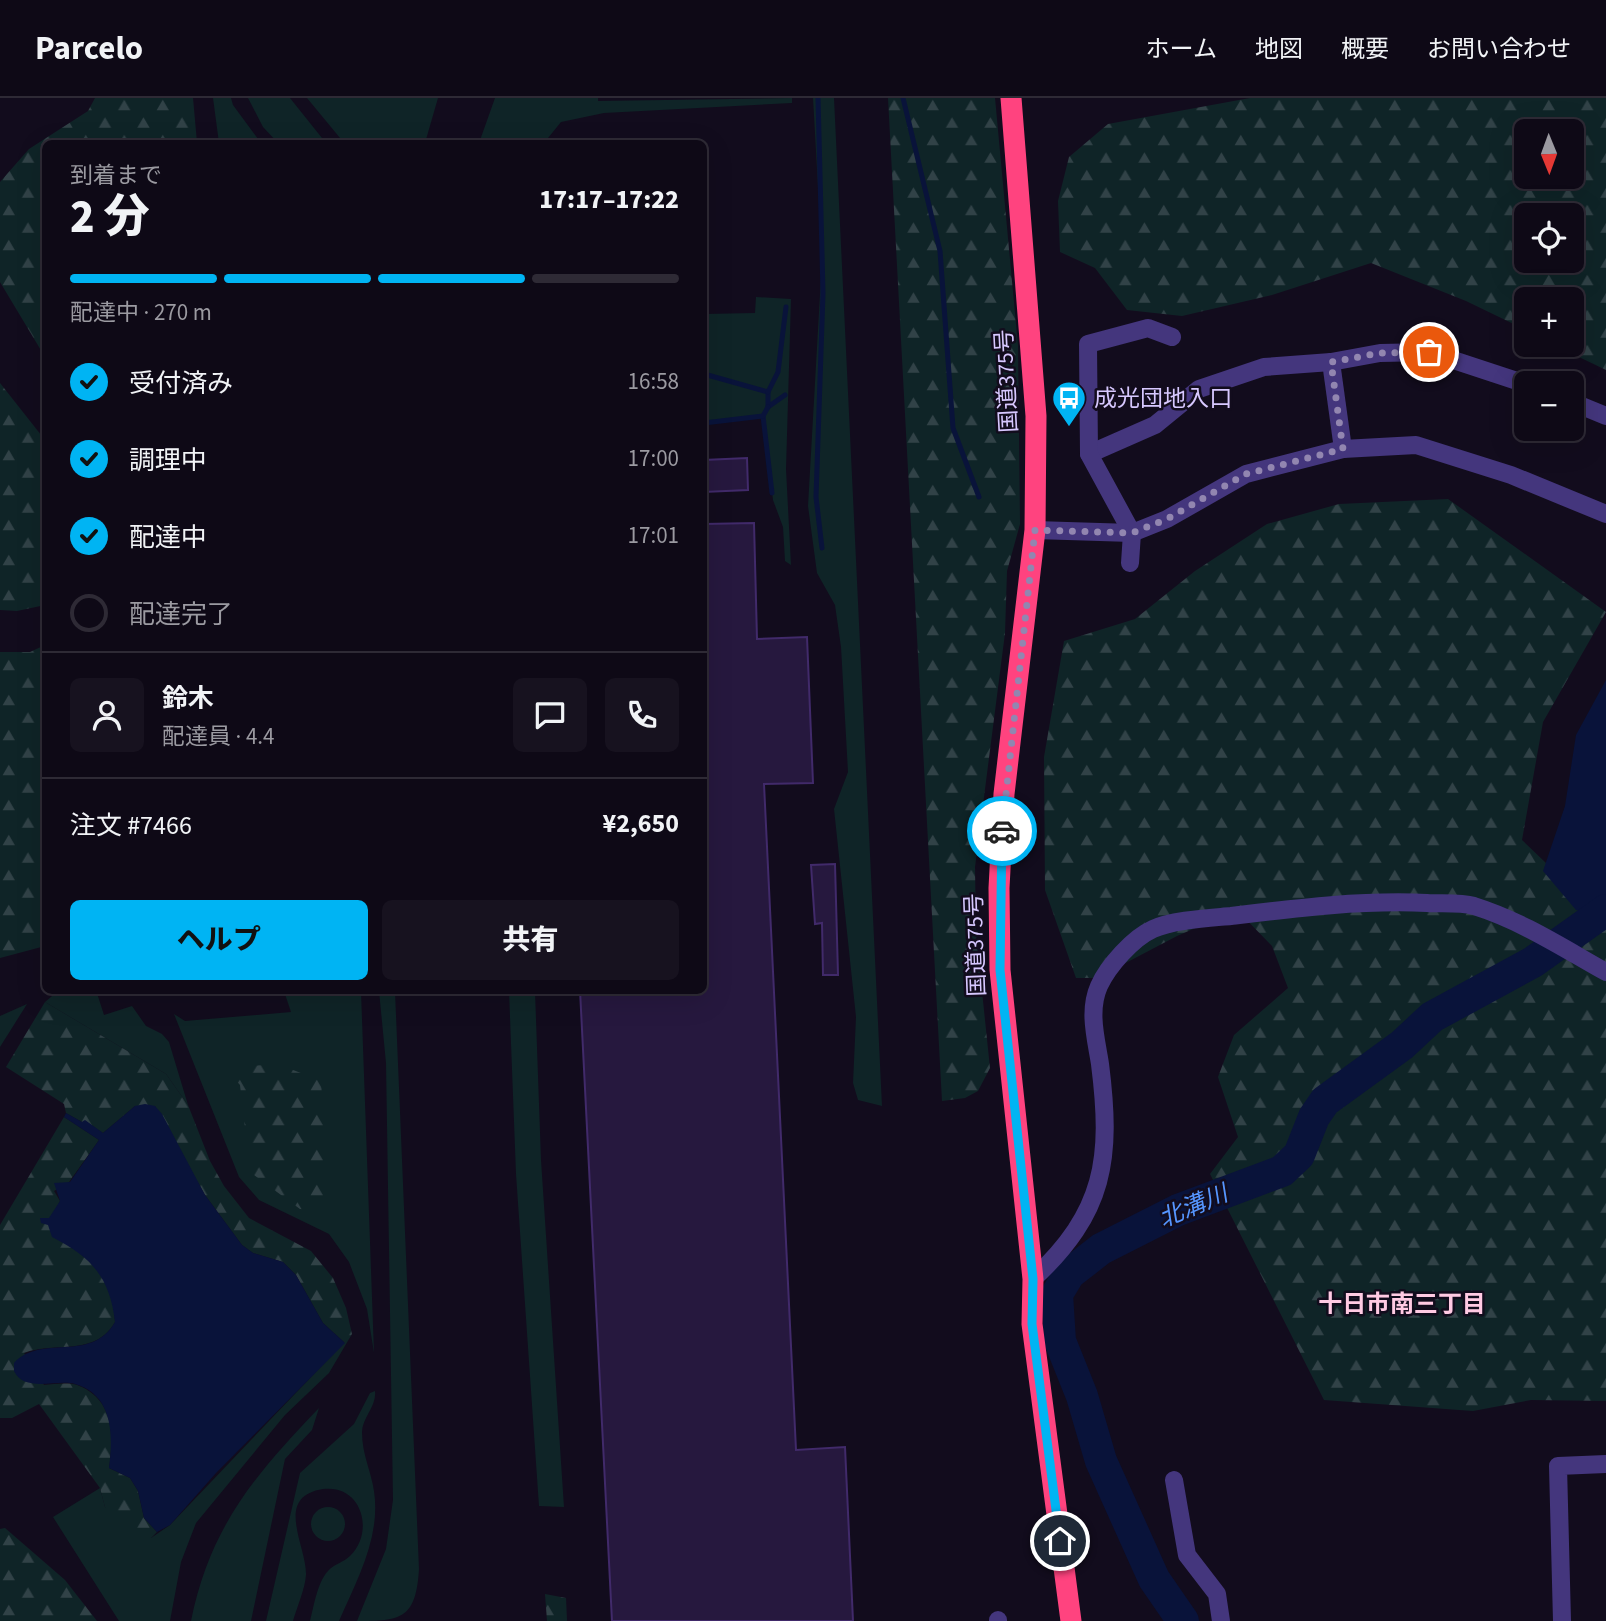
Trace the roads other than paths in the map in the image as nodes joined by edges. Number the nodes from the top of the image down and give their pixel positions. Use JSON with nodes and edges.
{"nodes":[{"id":1,"x":1011,"y":98,"type":"edge"},
{"id":2,"x":1172,"y":337,"type":"dead end"},
{"id":3,"x":1331,"y":362,"type":"junction"},
{"id":4,"x":1514,"y":380,"type":"edge"},
{"id":5,"x":1584,"y":407,"type":"edge"},
{"id":6,"x":1606,"y":416,"type":"edge"},
{"id":7,"x":1343,"y":449,"type":"junction"},
{"id":8,"x":1089,"y":454,"type":"junction"},
{"id":9,"x":1606,"y":514,"type":"edge"},
{"id":10,"x":1035,"y":530,"type":"junction"},
{"id":11,"x":1132,"y":533,"type":"junction"},
{"id":12,"x":1130,"y":563,"type":"dead end"},
{"id":13,"x":1606,"y":972,"type":"edge"},
{"id":14,"x":1033,"y":1279,"type":"junction"},
{"id":15,"x":1606,"y":1464,"type":"edge"},
{"id":16,"x":1174,"y":1480,"type":"dead end"},
{"id":17,"x":1071,"y":1621,"type":"edge"},
{"id":18,"x":1221,"y":1621,"type":"edge"},
{"id":19,"x":1562,"y":1621,"type":"edge"}],
"edges":[{"from":1,"to":10,"type":"highway","name":"国道375号"},
{"from":2,"to":8,"type":"street"},
{"from":3,"to":4,"type":"street"},
{"from":3,"to":7,"type":"street"},
{"from":3,"to":8,"type":"street"},
{"from":5,"to":6,"type":"street"},
{"from":7,"to":9,"type":"street"},
{"from":7,"to":11,"type":"street"},
{"from":8,"to":11,"type":"street"},
{"from":10,"to":11,"type":"street"},
{"from":10,"to":14,"type":"highway","name":"国道375号"},
{"from":11,"to":12,"type":"street"},
{"from":13,"to":14,"type":"street"},
{"from":14,"to":17,"type":"highway","name":"国道375号"},
{"from":15,"to":19,"type":"street"},
{"from":16,"to":18,"type":"street"}]}
